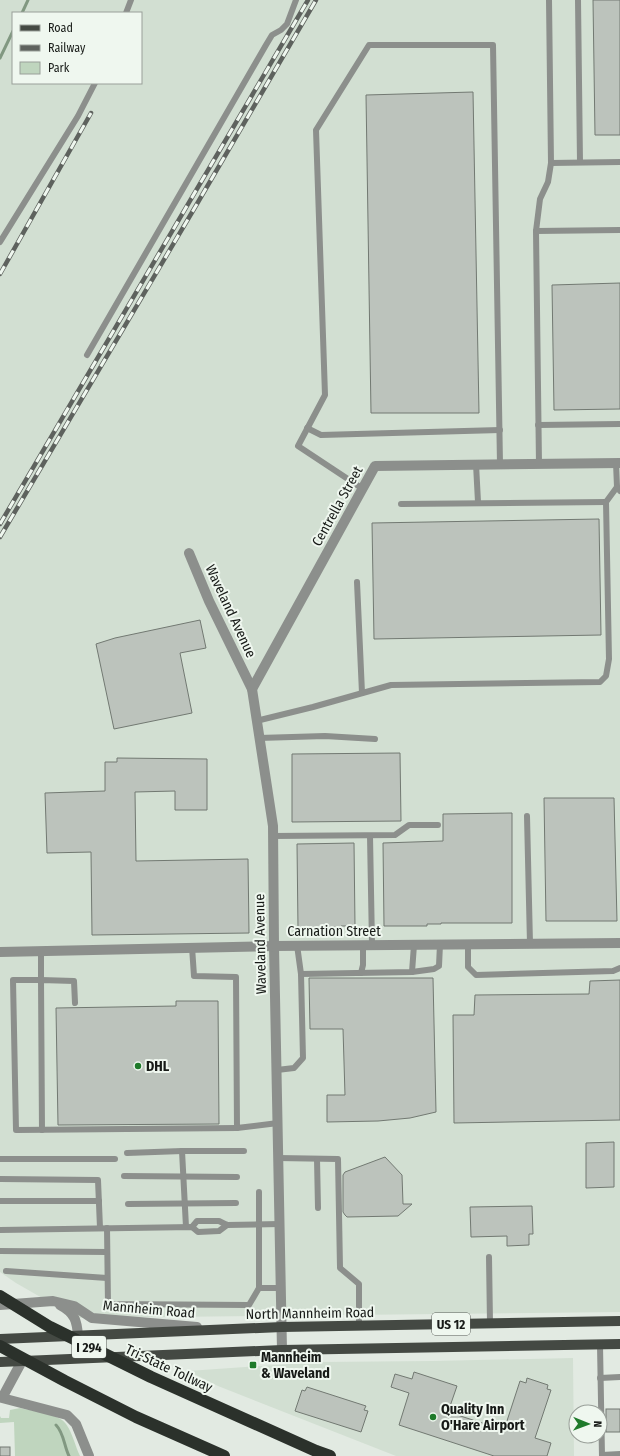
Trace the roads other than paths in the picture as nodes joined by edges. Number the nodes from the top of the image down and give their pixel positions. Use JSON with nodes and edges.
{"nodes":[{"id":1,"x":131,"y":0,"type":"edge"},
{"id":2,"x":296,"y":0,"type":"edge"},
{"id":3,"x":549,"y":0,"type":"edge"},
{"id":4,"x":578,"y":0,"type":"edge"},
{"id":5,"x":126,"y":12,"type":"edge"},
{"id":6,"x":94,"y":84,"type":"edge"},
{"id":7,"x":580,"y":162,"type":"junction"},
{"id":8,"x":620,"y":162,"type":"edge"},
{"id":9,"x":551,"y":163,"type":"junction"},
{"id":10,"x":620,"y":230,"type":"edge"},
{"id":11,"x":536,"y":231,"type":"junction"},
{"id":12,"x":0,"y":242,"type":"edge"},
{"id":13,"x":87,"y":354,"type":"dead end"},
{"id":14,"x":620,"y":424,"type":"edge"},
{"id":15,"x":538,"y":425,"type":"junction"},
{"id":16,"x":307,"y":428,"type":"junction"},
{"id":17,"x":500,"y":430,"type":"junction"},
{"id":18,"x":618,"y":463,"type":"edge"},
{"id":19,"x":476,"y":464,"type":"junction"},
{"id":20,"x":500,"y":464,"type":"junction"},
{"id":21,"x":539,"y":464,"type":"junction"},
{"id":22,"x":363,"y":489,"type":"junction"},
{"id":23,"x":618,"y":489,"type":"edge"},
{"id":24,"x":478,"y":502,"type":"junction"},
{"id":25,"x":606,"y":502,"type":"junction"},
{"id":26,"x":400,"y":504,"type":"dead end"},
{"id":27,"x":189,"y":553,"type":"dead end"},
{"id":28,"x":357,"y":582,"type":"dead end"},
{"id":29,"x":252,"y":689,"type":"junction"},
{"id":30,"x":362,"y":693,"type":"junction"},
{"id":31,"x":256,"y":721,"type":"junction"},
{"id":32,"x":259,"y":738,"type":"junction"},
{"id":33,"x":375,"y":739,"type":"dead end"},
{"id":34,"x":527,"y":816,"type":"dead end"},
{"id":35,"x":438,"y":825,"type":"dead end"},
{"id":36,"x":273,"y":836,"type":"junction"},
{"id":37,"x":370,"y":836,"type":"junction"},
{"id":38,"x":620,"y":943,"type":"edge"},
{"id":39,"x":414,"y":944,"type":"junction"},
{"id":40,"x":440,"y":944,"type":"junction"},
{"id":41,"x":468,"y":944,"type":"junction"},
{"id":42,"x":530,"y":944,"type":"junction"},
{"id":43,"x":297,"y":945,"type":"junction"},
{"id":44,"x":368,"y":945,"type":"junction"},
{"id":45,"x":274,"y":946,"type":"junction"},
{"id":46,"x":192,"y":948,"type":"junction"},
{"id":47,"x":42,"y":951,"type":"junction"},
{"id":48,"x":0,"y":952,"type":"edge"},
{"id":49,"x":620,"y":968,"type":"edge"},
{"id":50,"x":361,"y":972,"type":"junction"},
{"id":51,"x":412,"y":972,"type":"junction"},
{"id":52,"x":301,"y":974,"type":"junction"},
{"id":53,"x":41,"y":980,"type":"junction"},
{"id":54,"x":75,"y":1003,"type":"dead end"},
{"id":55,"x":276,"y":1070,"type":"junction"},
{"id":56,"x":278,"y":1123,"type":"junction"},
{"id":57,"x":238,"y":1128,"type":"junction"},
{"id":58,"x":42,"y":1130,"type":"junction"},
{"id":59,"x":182,"y":1151,"type":"junction"},
{"id":60,"x":244,"y":1151,"type":"dead end"},
{"id":61,"x":127,"y":1153,"type":"dead end"},
{"id":62,"x":278,"y":1158,"type":"junction"},
{"id":63,"x":0,"y":1159,"type":"edge"},
{"id":64,"x":317,"y":1159,"type":"junction"},
{"id":65,"x":115,"y":1160,"type":"dead end"},
{"id":66,"x":124,"y":1176,"type":"dead end"},
{"id":67,"x":183,"y":1176,"type":"junction"},
{"id":68,"x":237,"y":1177,"type":"dead end"},
{"id":69,"x":0,"y":1179,"type":"edge"},
{"id":70,"x":259,"y":1192,"type":"dead end"},
{"id":71,"x":0,"y":1201,"type":"edge"},
{"id":72,"x":99,"y":1201,"type":"junction"},
{"id":73,"x":236,"y":1203,"type":"dead end"},
{"id":74,"x":128,"y":1204,"type":"dead end"},
{"id":75,"x":184,"y":1204,"type":"junction"},
{"id":76,"x":318,"y":1208,"type":"dead end"},
{"id":77,"x":259,"y":1224,"type":"junction"},
{"id":78,"x":280,"y":1224,"type":"junction"},
{"id":79,"x":227,"y":1225,"type":"junction"},
{"id":80,"x":189,"y":1227,"type":"junction"},
{"id":81,"x":100,"y":1228,"type":"junction"},
{"id":82,"x":107,"y":1228,"type":"junction"},
{"id":83,"x":0,"y":1230,"type":"edge"},
{"id":84,"x":0,"y":1251,"type":"edge"},
{"id":85,"x":107,"y":1252,"type":"junction"},
{"id":86,"x":489,"y":1256,"type":"dead end"},
{"id":87,"x":6,"y":1271,"type":"dead end"},
{"id":88,"x":107,"y":1278,"type":"junction"},
{"id":89,"x":259,"y":1288,"type":"junction"},
{"id":90,"x":281,"y":1288,"type":"junction"},
{"id":91,"x":0,"y":1296,"type":"edge"},
{"id":92,"x":53,"y":1301,"type":"junction"},
{"id":93,"x":0,"y":1305,"type":"edge"},
{"id":94,"x":620,"y":1321,"type":"edge"},
{"id":95,"x":490,"y":1323,"type":"junction"},
{"id":96,"x":358,"y":1326,"type":"junction"},
{"id":97,"x":282,"y":1327,"type":"junction"},
{"id":98,"x":223,"y":1329,"type":"junction"},
{"id":99,"x":78,"y":1336,"type":"junction"},
{"id":100,"x":0,"y":1339,"type":"edge"},
{"id":101,"x":620,"y":1344,"type":"edge"},
{"id":102,"x":600,"y":1345,"type":"junction"},
{"id":103,"x":0,"y":1346,"type":"edge"},
{"id":104,"x":282,"y":1350,"type":"junction"},
{"id":105,"x":22,"y":1361,"type":"junction"},
{"id":106,"x":0,"y":1362,"type":"edge"},
{"id":107,"x":620,"y":1377,"type":"edge"},
{"id":108,"x":600,"y":1378,"type":"junction"},
{"id":109,"x":1,"y":1398,"type":"edge"},
{"id":110,"x":620,"y":1454,"type":"edge"},
{"id":111,"x":602,"y":1455,"type":"edge"},
{"id":112,"x":89,"y":1456,"type":"edge"},
{"id":113,"x":224,"y":1456,"type":"edge"},
{"id":114,"x":330,"y":1456,"type":"edge"}],
"edges":[{"from":1,"to":5,"type":"lane"},
{"from":2,"to":13,"type":"lane"},
{"from":3,"to":9,"type":"lane"},
{"from":4,"to":7,"type":"lane"},
{"from":6,"to":12,"type":"lane"},
{"from":7,"to":8,"type":"lane"},
{"from":7,"to":9,"type":"lane"},
{"from":9,"to":11,"type":"lane"},
{"from":10,"to":11,"type":"lane"},
{"from":11,"to":15,"type":"lane"},
{"from":14,"to":15,"type":"lane"},
{"from":15,"to":21,"type":"lane"},
{"from":16,"to":17,"type":"lane"},
{"from":16,"to":17,"type":"lane"},
{"from":16,"to":22,"type":"lane"},
{"from":17,"to":20,"type":"lane"},
{"from":18,"to":21,"type":"street","name":"Centrella Street"},
{"from":18,"to":23,"type":"lane"},
{"from":19,"to":20,"type":"street","name":"Centrella Street"},
{"from":19,"to":22,"type":"street","name":"Centrella Street"},
{"from":19,"to":24,"type":"lane"},
{"from":20,"to":21,"type":"street","name":"Centrella Street"},
{"from":22,"to":29,"type":"street","name":"Centrella Street"},
{"from":23,"to":25,"type":"lane"},
{"from":24,"to":25,"type":"lane"},
{"from":24,"to":26,"type":"lane"},
{"from":25,"to":30,"type":"lane"},
{"from":27,"to":29,"type":"street","name":"Waveland Avenue"},
{"from":28,"to":30,"type":"lane"},
{"from":29,"to":31,"type":"street","name":"Waveland Avenue"},
{"from":30,"to":31,"type":"lane"},
{"from":31,"to":32,"type":"street","name":"Waveland Avenue"},
{"from":32,"to":33,"type":"lane"},
{"from":32,"to":36,"type":"street","name":"Waveland Avenue"},
{"from":34,"to":42,"type":"lane"},
{"from":35,"to":37,"type":"lane"},
{"from":36,"to":37,"type":"lane"},
{"from":36,"to":45,"type":"street","name":"Waveland Avenue"},
{"from":37,"to":44,"type":"lane"},
{"from":38,"to":42,"type":"street","name":"Carnation Street"},
{"from":39,"to":40,"type":"street","name":"Carnation Street"},
{"from":39,"to":44,"type":"street","name":"Carnation Street"},
{"from":39,"to":51,"type":"lane"},
{"from":40,"to":41,"type":"street","name":"Carnation Street"},
{"from":40,"to":51,"type":"lane"},
{"from":41,"to":42,"type":"street","name":"Carnation Street"},
{"from":41,"to":49,"type":"lane"},
{"from":43,"to":44,"type":"street","name":"Carnation Street"},
{"from":43,"to":45,"type":"street","name":"Carnation Street"},
{"from":43,"to":52,"type":"lane"},
{"from":44,"to":50,"type":"lane"},
{"from":45,"to":46,"type":"street","name":"Carnation Street"},
{"from":45,"to":55,"type":"street","name":"Waveland Avenue"},
{"from":46,"to":47,"type":"street","name":"Carnation Street"},
{"from":46,"to":57,"type":"lane"},
{"from":47,"to":48,"type":"street","name":"Carnation Street"},
{"from":47,"to":53,"type":"lane"},
{"from":50,"to":51,"type":"lane"},
{"from":50,"to":52,"type":"lane"},
{"from":52,"to":55,"type":"lane"},
{"from":53,"to":54,"type":"lane"},
{"from":53,"to":58,"type":"lane"},
{"from":53,"to":58,"type":"lane"},
{"from":55,"to":56,"type":"street","name":"Waveland Avenue"},
{"from":56,"to":57,"type":"lane"},
{"from":56,"to":62,"type":"street","name":"Waveland Avenue"},
{"from":57,"to":58,"type":"lane"},
{"from":59,"to":60,"type":"lane"},
{"from":59,"to":61,"type":"lane"},
{"from":59,"to":67,"type":"lane"},
{"from":62,"to":64,"type":"lane"},
{"from":62,"to":78,"type":"street","name":"Waveland Avenue"},
{"from":63,"to":65,"type":"lane"},
{"from":64,"to":76,"type":"lane"},
{"from":64,"to":96,"type":"lane"},
{"from":66,"to":67,"type":"lane"},
{"from":67,"to":68,"type":"lane"},
{"from":67,"to":75,"type":"lane"},
{"from":69,"to":72,"type":"lane"},
{"from":70,"to":77,"type":"lane"},
{"from":71,"to":72,"type":"lane"},
{"from":72,"to":81,"type":"lane"},
{"from":73,"to":75,"type":"lane"},
{"from":74,"to":75,"type":"lane"},
{"from":75,"to":80,"type":"lane"},
{"from":77,"to":78,"type":"lane"},
{"from":77,"to":79,"type":"lane"},
{"from":77,"to":89,"type":"lane"},
{"from":78,"to":90,"type":"street","name":"Waveland Avenue"},
{"from":79,"to":80,"type":"lane"},
{"from":79,"to":80,"type":"lane"},
{"from":80,"to":82,"type":"lane"},
{"from":81,"to":82,"type":"lane"},
{"from":81,"to":83,"type":"lane"},
{"from":82,"to":85,"type":"lane"},
{"from":84,"to":85,"type":"lane"},
{"from":85,"to":88,"type":"lane"},
{"from":86,"to":95,"type":"lane"},
{"from":87,"to":88,"type":"lane"},
{"from":88,"to":89,"type":"lane"},
{"from":89,"to":90,"type":"lane"},
{"from":90,"to":97,"type":"street","name":"Waveland Avenue"},
{"from":91,"to":114,"type":"highway","name":"Tri-State Tollway","number":"I 294"},
{"from":92,"to":93,"type":"street","name":"Mannheim Road"},
{"from":92,"to":98,"type":"street","name":"Mannheim Road"},
{"from":92,"to":99,"type":"street"},
{"from":94,"to":95,"type":"main road","name":"North Mannheim Road","number":"US 12"},
{"from":95,"to":96,"type":"main road","name":"North Mannheim Road","number":"US 12"},
{"from":96,"to":97,"type":"main road","name":"North Mannheim Road","number":"US 12"},
{"from":97,"to":98,"type":"main road","name":"North Mannheim Road","number":"US 12"},
{"from":97,"to":104,"type":"street","name":"Waveland Avenue"},
{"from":98,"to":99,"type":"main road","name":"North Mannheim Road","number":"US 12"},
{"from":99,"to":100,"type":"main road","name":"North Mannheim Road","number":"US 12"},
{"from":101,"to":102,"type":"main road","number":"US 12"},
{"from":102,"to":104,"type":"main road","number":"US 12"},
{"from":102,"to":108,"type":"lane"},
{"from":103,"to":113,"type":"highway"},
{"from":104,"to":105,"type":"main road","number":"US 12"},
{"from":105,"to":106,"type":"main road","number":"US 12"},
{"from":105,"to":109,"type":"street"},
{"from":107,"to":108,"type":"lane"},
{"from":108,"to":111,"type":"lane"},
{"from":109,"to":112,"type":"street"},
{"from":110,"to":111,"type":"lane"}]}
